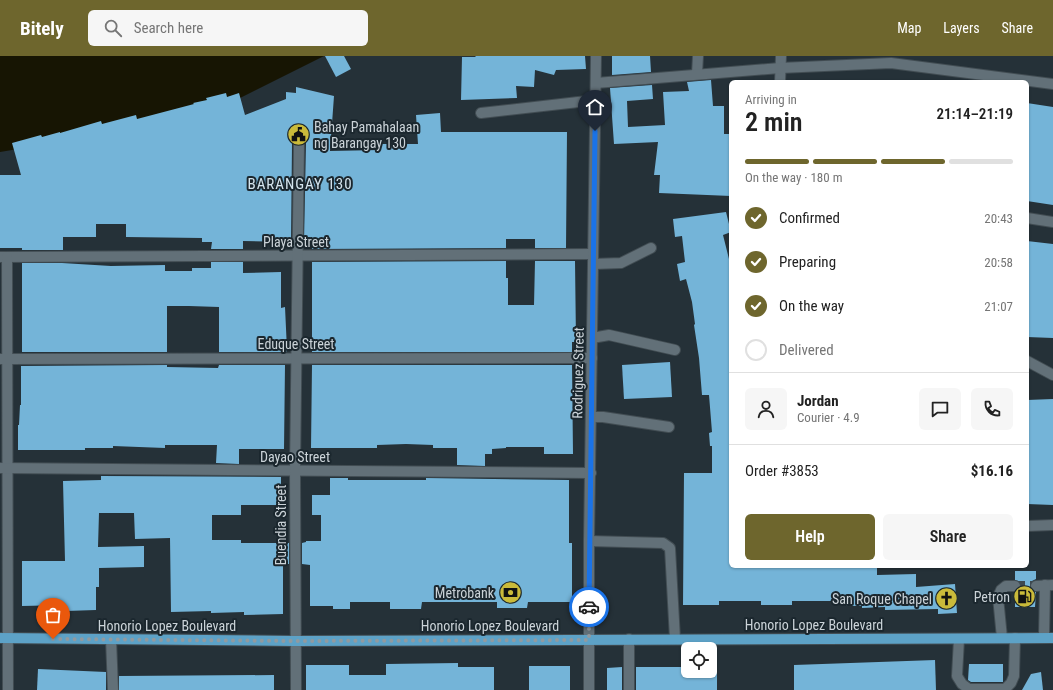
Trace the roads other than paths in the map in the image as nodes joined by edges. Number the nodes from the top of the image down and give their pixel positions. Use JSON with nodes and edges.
{"nodes":[{"id":1,"x":596,"y":56,"type":"edge"},
{"id":2,"x":698,"y":56,"type":"edge"},
{"id":3,"x":781,"y":56,"type":"edge"},
{"id":4,"x":891,"y":60,"type":"edge"},
{"id":5,"x":777,"y":68,"type":"junction"},
{"id":6,"x":697,"y":74,"type":"junction"},
{"id":7,"x":780,"y":80,"type":"edge"},
{"id":8,"x":1026,"y":80,"type":"edge"},
{"id":9,"x":1029,"y":80,"type":"edge"},
{"id":10,"x":596,"y":83,"type":"junction"},
{"id":11,"x":1053,"y":84,"type":"edge"},
{"id":12,"x":596,"y":100,"type":"junction"},
{"id":13,"x":481,"y":114,"type":"dead end"},
{"id":14,"x":299,"y":143,"type":"dead end"},
{"id":15,"x":1029,"y":218,"type":"edge"},
{"id":16,"x":1053,"y":222,"type":"edge"},
{"id":17,"x":651,"y":248,"type":"dead end"},
{"id":18,"x":298,"y":256,"type":"junction"},
{"id":19,"x":3,"y":257,"type":"edge"},
{"id":20,"x":593,"y":259,"type":"junction"},
{"id":21,"x":592,"y":338,"type":"junction"},
{"id":22,"x":675,"y":350,"type":"dead end"},
{"id":23,"x":296,"y":358,"type":"junction"},
{"id":24,"x":592,"y":358,"type":"junction"},
{"id":25,"x":4,"y":359,"type":"edge"},
{"id":26,"x":1029,"y":362,"type":"edge"},
{"id":27,"x":1053,"y":375,"type":"edge"},
{"id":28,"x":591,"y":417,"type":"junction"},
{"id":29,"x":669,"y":427,"type":"dead end"},
{"id":30,"x":4,"y":468,"type":"edge"},
{"id":31,"x":295,"y":471,"type":"junction"},
{"id":32,"x":590,"y":473,"type":"junction"},
{"id":33,"x":1053,"y":525,"type":"edge"},
{"id":34,"x":1029,"y":526,"type":"edge"},
{"id":35,"x":589,"y":541,"type":"junction"},
{"id":36,"x":1045,"y":585,"type":"edge"},
{"id":37,"x":1015,"y":586,"type":"tunnel mouth"},
{"id":38,"x":4,"y":638,"type":"edge"},
{"id":39,"x":1002,"y":638,"type":"junction"},
{"id":40,"x":1015,"y":638,"type":"junction"},
{"id":41,"x":1048,"y":638,"type":"edge"},
{"id":42,"x":111,"y":639,"type":"junction"},
{"id":43,"x":675,"y":639,"type":"junction"},
{"id":44,"x":959,"y":639,"type":"junction"},
{"id":45,"x":589,"y":640,"type":"junction"},
{"id":46,"x":629,"y":640,"type":"junction"},
{"id":47,"x":295,"y":641,"type":"junction"},
{"id":48,"x":8,"y":690,"type":"edge"},
{"id":49,"x":113,"y":690,"type":"edge"},
{"id":50,"x":296,"y":690,"type":"edge"},
{"id":51,"x":588,"y":690,"type":"edge"},
{"id":52,"x":629,"y":690,"type":"edge"}],
"edges":[{"from":1,"to":10,"type":"street","name":"Rodriguez Street"},
{"from":2,"to":6,"type":"street"},
{"from":3,"to":5,"type":"street"},
{"from":4,"to":5,"type":"street"},
{"from":4,"to":8,"type":"street"},
{"from":5,"to":6,"type":"street"},
{"from":5,"to":7,"type":"street"},
{"from":6,"to":10,"type":"street"},
{"from":9,"to":11,"type":"street"},
{"from":10,"to":12,"type":"street","name":"Rodriguez Street"},
{"from":12,"to":13,"type":"street"},
{"from":12,"to":20,"type":"street","name":"Rodriguez Street"},
{"from":14,"to":18,"type":"street","name":"Buendia Street"},
{"from":15,"to":16,"type":"street"},
{"from":17,"to":20,"type":"street","name":"Playa Street"},
{"from":18,"to":19,"type":"street","name":"Playa Street"},
{"from":18,"to":20,"type":"street","name":"Playa Street"},
{"from":18,"to":23,"type":"street","name":"Buendia Street"},
{"from":19,"to":25,"type":"street"},
{"from":20,"to":21,"type":"street","name":"Rodriguez Street"},
{"from":21,"to":22,"type":"street"},
{"from":21,"to":24,"type":"street","name":"Rodriguez Street"},
{"from":23,"to":24,"type":"street","name":"Eduque Street"},
{"from":23,"to":25,"type":"street","name":"Eduque Street"},
{"from":23,"to":31,"type":"street","name":"Buendia Street"},
{"from":24,"to":28,"type":"street","name":"Rodriguez Street"},
{"from":25,"to":30,"type":"street"},
{"from":26,"to":27,"type":"street"},
{"from":28,"to":29,"type":"street"},
{"from":28,"to":32,"type":"street","name":"Rodriguez Street"},
{"from":30,"to":31,"type":"street","name":"Dayao Street"},
{"from":30,"to":38,"type":"street"},
{"from":31,"to":32,"type":"street","name":"Dayao Street"},
{"from":31,"to":47,"type":"street","name":"Buendia Street"},
{"from":32,"to":35,"type":"street","name":"Rodriguez Street"},
{"from":33,"to":34,"type":"street"},
{"from":35,"to":43,"type":"street"},
{"from":35,"to":45,"type":"street","name":"Rodriguez Street"},
{"from":36,"to":41,"type":"street"},
{"from":37,"to":39,"type":"street"},
{"from":38,"to":42,"type":"main road","name":"Honorio Lopez Boulevard"},
{"from":38,"to":48,"type":"street"},
{"from":39,"to":40,"type":"main road","name":"Honorio Lopez Boulevard"},
{"from":39,"to":44,"type":"main road","name":"Honorio Lopez Boulevard"},
{"from":40,"to":41,"type":"main road","name":"Honorio Lopez Boulevard"},
{"from":40,"to":44,"type":"street"},
{"from":42,"to":47,"type":"main road","name":"Honorio Lopez Boulevard"},
{"from":42,"to":49,"type":"street"},
{"from":43,"to":44,"type":"main road","name":"Honorio Lopez Boulevard"},
{"from":43,"to":46,"type":"main road","name":"Honorio Lopez Boulevard"},
{"from":45,"to":46,"type":"main road","name":"Honorio Lopez Boulevard"},
{"from":45,"to":47,"type":"main road","name":"Honorio Lopez Boulevard"},
{"from":45,"to":51,"type":"street","name":"Rodriguez Street"},
{"from":46,"to":52,"type":"street"},
{"from":47,"to":50,"type":"street","name":"Buendia Street"}]}
